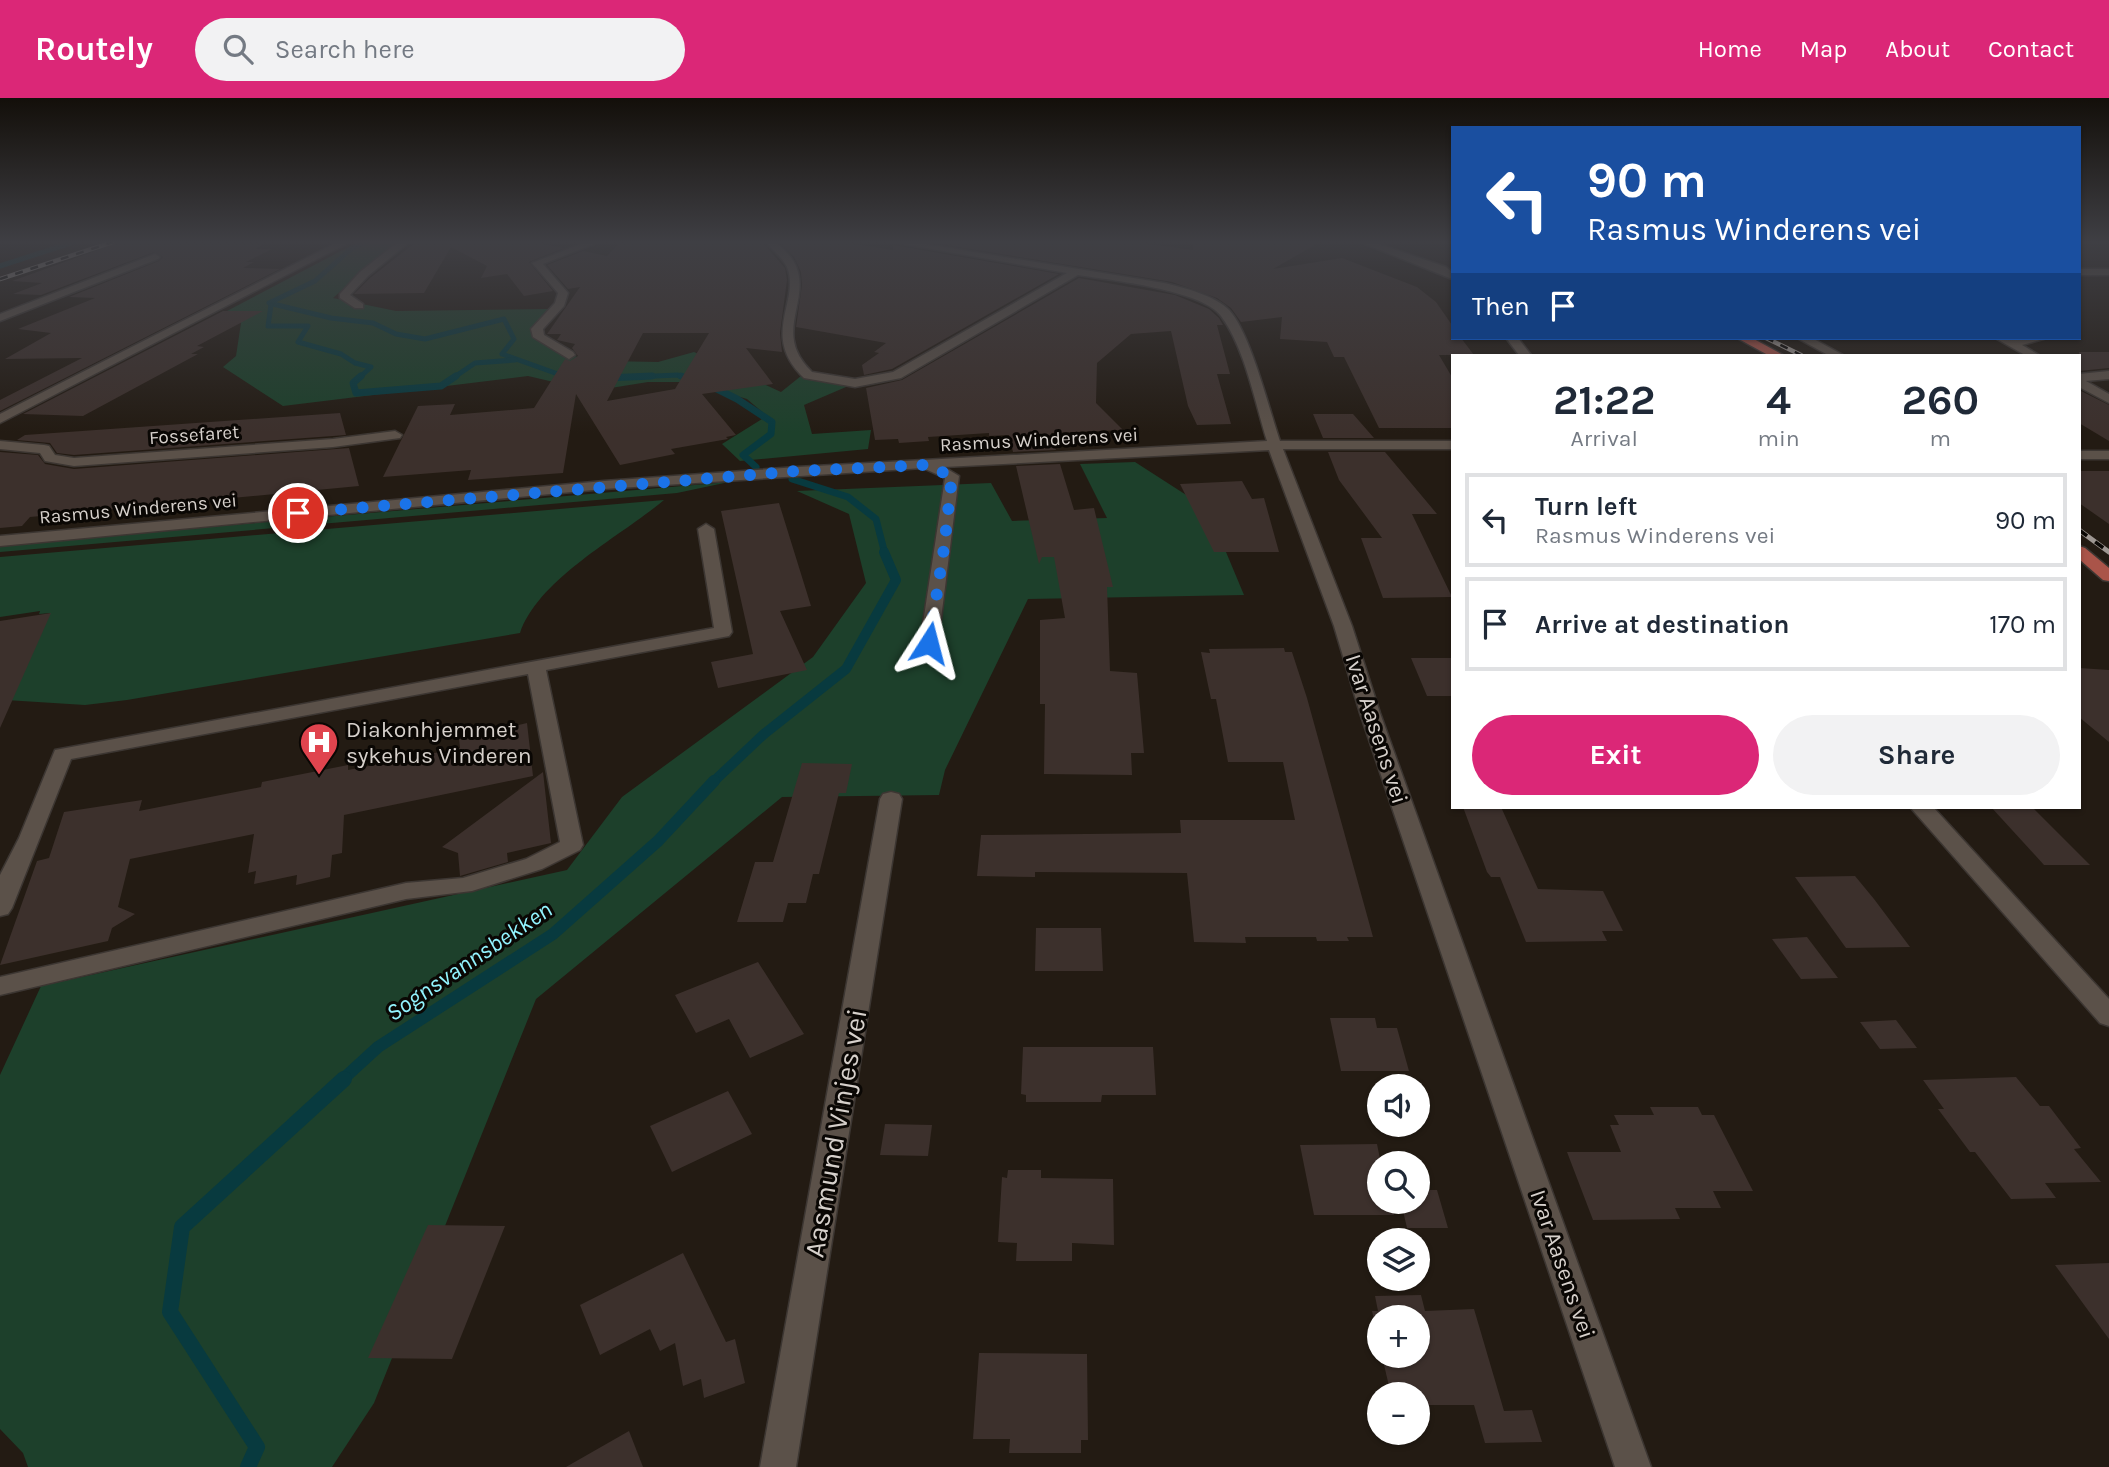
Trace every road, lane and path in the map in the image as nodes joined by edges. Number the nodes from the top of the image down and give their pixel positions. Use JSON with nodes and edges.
{"nodes":[{"id":1,"x":31,"y":306,"type":"edge"},
{"id":2,"x":225,"y":306,"type":"edge"},
{"id":3,"x":558,"y":306,"type":"edge"},
{"id":4,"x":789,"y":306,"type":"edge"},
{"id":5,"x":1017,"y":306,"type":"edge"},
{"id":6,"x":1214,"y":306,"type":"edge"},
{"id":7,"x":0,"y":318,"type":"edge"},
{"id":8,"x":1514,"y":340,"type":"edge"},
{"id":9,"x":1747,"y":340,"type":"edge"},
{"id":10,"x":1807,"y":340,"type":"edge"},
{"id":11,"x":2006,"y":340,"type":"edge"},
{"id":12,"x":1524,"y":354,"type":"edge"},
{"id":13,"x":1775,"y":354,"type":"edge"},
{"id":14,"x":1835,"y":354,"type":"edge"},
{"id":15,"x":2031,"y":354,"type":"edge"},
{"id":16,"x":569,"y":355,"type":"dead end"},
{"id":17,"x":2109,"y":375,"type":"edge"},
{"id":18,"x":2081,"y":380,"type":"edge"},
{"id":19,"x":2081,"y":381,"type":"edge"},
{"id":20,"x":2109,"y":398,"type":"edge"},
{"id":21,"x":0,"y":419,"type":"edge"},
{"id":22,"x":395,"y":435,"type":"dead end"},
{"id":23,"x":0,"y":445,"type":"edge"},
{"id":24,"x":1275,"y":445,"type":"junction"},
{"id":25,"x":1451,"y":445,"type":"edge"},
{"id":26,"x":2081,"y":445,"type":"edge"},
{"id":27,"x":2109,"y":445,"type":"edge"},
{"id":28,"x":2081,"y":455,"type":"edge"},
{"id":29,"x":2109,"y":455,"type":"edge"},
{"id":30,"x":925,"y":465,"type":"junction"},
{"id":31,"x":706,"y":529,"type":"dead end"},
{"id":32,"x":0,"y":541,"type":"edge"},
{"id":33,"x":2081,"y":553,"type":"edge"},
{"id":34,"x":2109,"y":576,"type":"edge"},
{"id":35,"x":929,"y":643,"type":"dead end"},
{"id":36,"x":536,"y":666,"type":"junction"},
{"id":37,"x":891,"y":799,"type":"dead end"},
{"id":38,"x":1923,"y":809,"type":"edge"},
{"id":39,"x":0,"y":908,"type":"edge"},
{"id":40,"x":0,"y":986,"type":"edge"},
{"id":41,"x":2109,"y":1016,"type":"edge"},
{"id":42,"x":778,"y":1467,"type":"edge"},
{"id":43,"x":1633,"y":1467,"type":"edge"}],
"edges":[{"from":1,"to":7,"type":"street"},
{"from":2,"to":21,"type":"street"},
{"from":3,"to":16,"type":"street"},
{"from":4,"to":5,"type":"street"},
{"from":6,"to":24,"type":"street","name":"Ivar Aasens vei"},
{"from":8,"to":12,"type":"street"},
{"from":9,"to":13,"type":"main road"},
{"from":10,"to":14,"type":"street"},
{"from":11,"to":15,"type":"street"},
{"from":17,"to":18,"type":"street"},
{"from":19,"to":20,"type":"street"},
{"from":22,"to":23,"type":"street","name":"Fossefaret"},
{"from":24,"to":25,"type":"street","name":"Rasmus Winderens vei"},
{"from":24,"to":30,"type":"street","name":"Rasmus Winderens vei"},
{"from":24,"to":43,"type":"street","name":"Ivar Aasens vei"},
{"from":26,"to":27,"type":"street"},
{"from":28,"to":29,"type":"street"},
{"from":30,"to":32,"type":"street","name":"Rasmus Winderens vei"},
{"from":30,"to":35,"type":"street"},
{"from":31,"to":36,"type":"street"},
{"from":33,"to":34,"type":"main road"},
{"from":36,"to":39,"type":"street"},
{"from":36,"to":40,"type":"street"},
{"from":37,"to":42,"type":"street","name":"Aasmund Vinjes vei"},
{"from":38,"to":41,"type":"street"}]}
